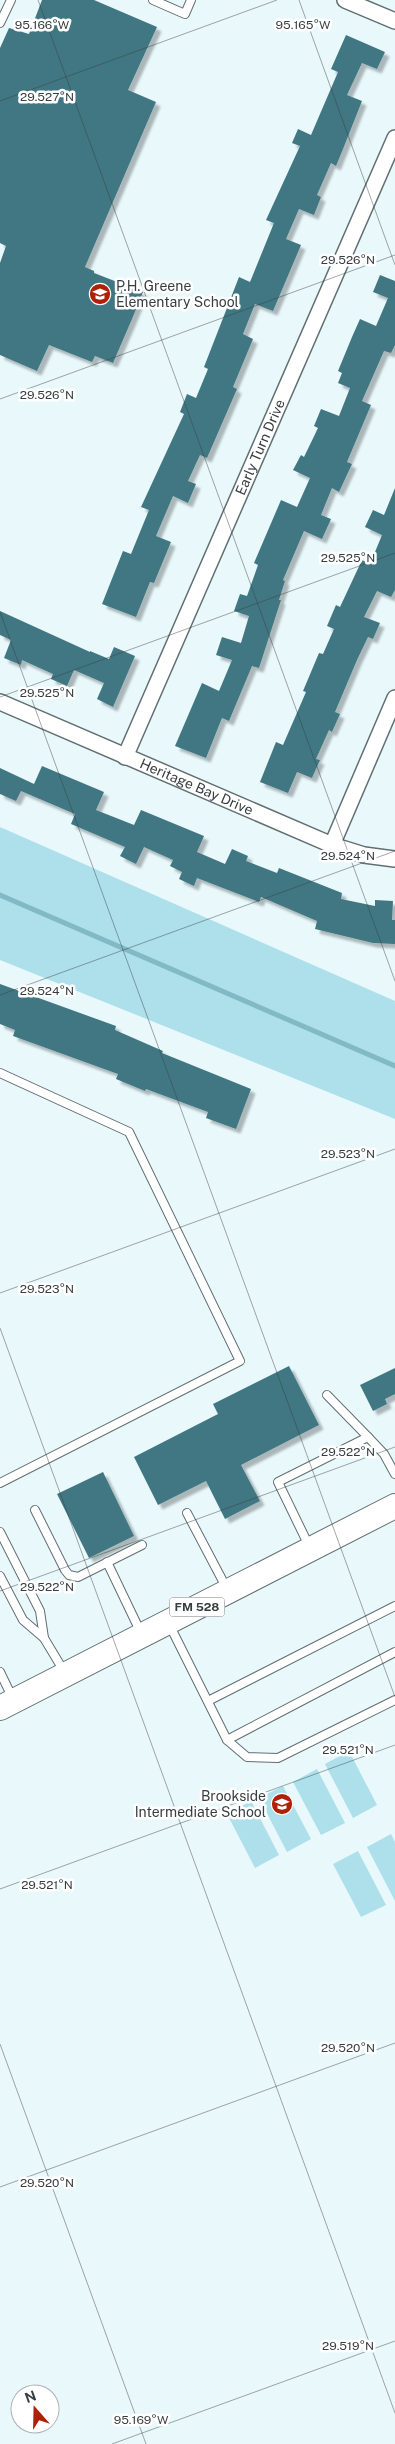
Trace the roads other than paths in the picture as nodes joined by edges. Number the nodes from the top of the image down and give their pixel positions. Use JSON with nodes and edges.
{"nodes":[{"id":1,"x":10,"y":0,"type":"edge"},
{"id":2,"x":153,"y":0,"type":"edge"},
{"id":3,"x":191,"y":0,"type":"edge"},
{"id":4,"x":345,"y":0,"type":"edge"},
{"id":5,"x":395,"y":21,"type":"edge"},
{"id":6,"x":0,"y":23,"type":"edge"},
{"id":7,"x":395,"y":138,"type":"edge"},
{"id":8,"x":395,"y":698,"type":"edge"},
{"id":9,"x":0,"y":702,"type":"edge"},
{"id":10,"x":125,"y":757,"type":"junction"},
{"id":11,"x":332,"y":845,"type":"junction"},
{"id":12,"x":395,"y":859,"type":"edge"},
{"id":13,"x":0,"y":1074,"type":"edge"},
{"id":14,"x":327,"y":1395,"type":"dead end"},
{"id":15,"x":368,"y":1437,"type":"junction"},
{"id":16,"x":395,"y":1474,"type":"edge"},
{"id":17,"x":1,"y":1482,"type":"edge"},
{"id":18,"x":395,"y":1506,"type":"edge"},
{"id":19,"x":35,"y":1510,"type":"dead end"},
{"id":20,"x":188,"y":1514,"type":"dead end"},
{"id":21,"x":0,"y":1532,"type":"edge"},
{"id":22,"x":142,"y":1546,"type":"dead end"},
{"id":23,"x":311,"y":1549,"type":"junction"},
{"id":24,"x":107,"y":1562,"type":"junction"},
{"id":25,"x":0,"y":1576,"type":"edge"},
{"id":26,"x":228,"y":1591,"type":"junction"},
{"id":27,"x":395,"y":1606,"type":"edge"},
{"id":28,"x":168,"y":1622,"type":"junction"},
{"id":29,"x":142,"y":1635,"type":"junction"},
{"id":30,"x":44,"y":1638,"type":"junction"},
{"id":31,"x":395,"y":1652,"type":"edge"},
{"id":32,"x":0,"y":1672,"type":"edge"},
{"id":33,"x":66,"y":1674,"type":"junction"},
{"id":34,"x":395,"y":1700,"type":"edge"},
{"id":35,"x":208,"y":1701,"type":"junction"},
{"id":36,"x":7,"y":1704,"type":"edge"},
{"id":37,"x":227,"y":1740,"type":"junction"}],
"edges":[{"from":1,"to":6,"type":"lane"},
{"from":2,"to":3,"type":"lane"},
{"from":4,"to":5,"type":"street"},
{"from":7,"to":10,"type":"street","name":"Early Turn Drive"},
{"from":8,"to":11,"type":"street"},
{"from":9,"to":10,"type":"street","name":"Heritage Bay Drive"},
{"from":10,"to":11,"type":"street","name":"Heritage Bay Drive"},
{"from":11,"to":12,"type":"street","name":"Heritage Bay Drive"},
{"from":13,"to":17,"type":"lane"},
{"from":14,"to":15,"type":"lane"},
{"from":15,"to":16,"type":"lane"},
{"from":15,"to":23,"type":"lane"},
{"from":18,"to":23,"type":"main road","number":"FM 528"},
{"from":19,"to":24,"type":"lane"},
{"from":20,"to":26,"type":"lane"},
{"from":21,"to":30,"type":"lane"},
{"from":22,"to":24,"type":"lane"},
{"from":23,"to":26,"type":"main road","number":"FM 528"},
{"from":24,"to":29,"type":"lane"},
{"from":25,"to":30,"type":"lane"},
{"from":26,"to":28,"type":"main road","number":"FM 528"},
{"from":27,"to":35,"type":"lane"},
{"from":28,"to":29,"type":"main road","number":"FM 528"},
{"from":28,"to":35,"type":"lane"},
{"from":29,"to":33,"type":"main road","number":"FM 528"},
{"from":30,"to":33,"type":"lane"},
{"from":31,"to":37,"type":"lane"},
{"from":32,"to":36,"type":"lane"},
{"from":33,"to":36,"type":"main road","number":"FM 528"},
{"from":34,"to":37,"type":"lane"},
{"from":35,"to":37,"type":"lane"}]}
